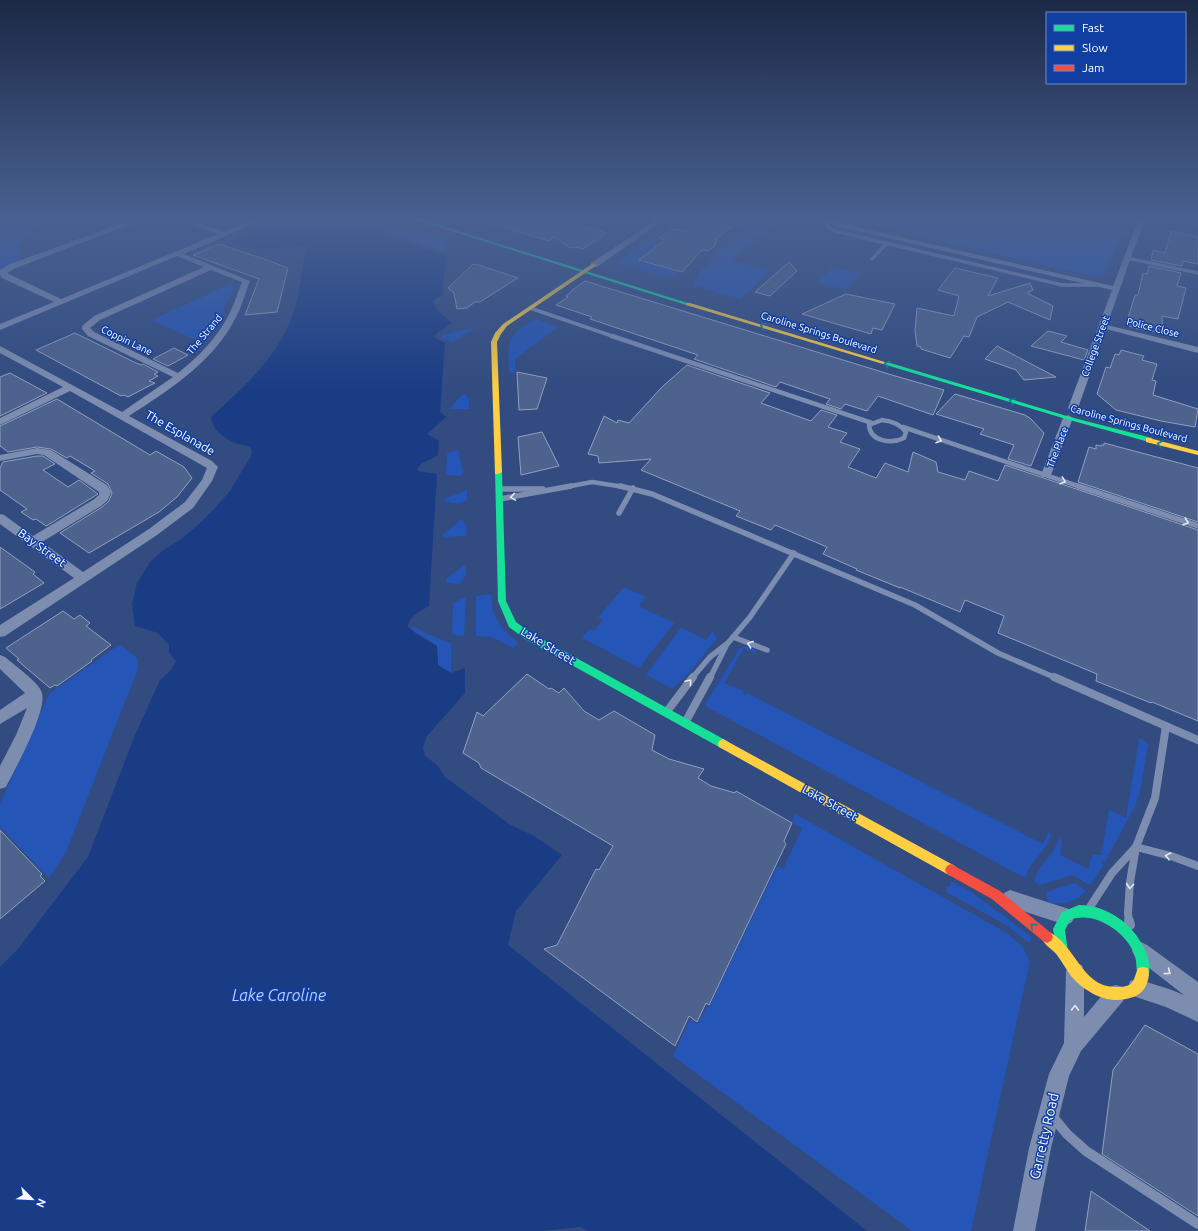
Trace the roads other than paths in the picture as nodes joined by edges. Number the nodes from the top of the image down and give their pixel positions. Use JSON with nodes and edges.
{"nodes":[{"id":1,"x":4,"y":275,"type":"edge"},
{"id":2,"x":126,"y":275,"type":"edge"},
{"id":3,"x":192,"y":275,"type":"edge"},
{"id":4,"x":232,"y":275,"type":"edge"},
{"id":5,"x":578,"y":275,"type":"edge"},
{"id":6,"x":594,"y":275,"type":"edge"},
{"id":7,"x":627,"y":275,"type":"edge"},
{"id":8,"x":1022,"y":275,"type":"edge"},
{"id":9,"x":1054,"y":275,"type":"edge"},
{"id":10,"x":1121,"y":275,"type":"edge"},
{"id":11,"x":635,"y":278,"type":"dead end"},
{"id":12,"x":1095,"y":285,"type":"junction"},
{"id":13,"x":1116,"y":290,"type":"junction"},
{"id":14,"x":61,"y":302,"type":"junction"},
{"id":15,"x":530,"y":308,"type":"junction"},
{"id":16,"x":1102,"y":326,"type":"junction"},
{"id":17,"x":0,"y":327,"type":"edge"},
{"id":18,"x":0,"y":349,"type":"edge"},
{"id":19,"x":1198,"y":350,"type":"edge"},
{"id":20,"x":180,"y":376,"type":"junction"},
{"id":21,"x":71,"y":387,"type":"junction"},
{"id":22,"x":1070,"y":407,"type":"junction"},
{"id":23,"x":1085,"y":411,"type":"dead end"},
{"id":24,"x":122,"y":416,"type":"junction"},
{"id":25,"x":1068,"y":418,"type":"junction"},
{"id":26,"x":0,"y":422,"type":"edge"},
{"id":27,"x":872,"y":422,"type":"junction"},
{"id":28,"x":902,"y":427,"type":"junction"},
{"id":29,"x":1198,"y":453,"type":"edge"},
{"id":30,"x":0,"y":458,"type":"edge"},
{"id":31,"x":1046,"y":475,"type":"junction"},
{"id":32,"x":633,"y":488,"type":"junction"},
{"id":33,"x":499,"y":489,"type":"junction"},
{"id":34,"x":554,"y":489,"type":"junction"},
{"id":35,"x":500,"y":499,"type":"junction"},
{"id":36,"x":620,"y":513,"type":"dead end"},
{"id":37,"x":0,"y":518,"type":"edge"},
{"id":38,"x":1198,"y":526,"type":"edge"},
{"id":39,"x":33,"y":542,"type":"junction"},
{"id":40,"x":794,"y":553,"type":"junction"},
{"id":41,"x":83,"y":578,"type":"junction"},
{"id":42,"x":0,"y":632,"type":"edge"},
{"id":43,"x":730,"y":640,"type":"junction"},
{"id":44,"x":767,"y":650,"type":"dead end"},
{"id":45,"x":0,"y":661,"type":"edge"},
{"id":46,"x":35,"y":694,"type":"junction"},
{"id":47,"x":666,"y":713,"type":"junction"},
{"id":48,"x":0,"y":718,"type":"edge"},
{"id":49,"x":684,"y":723,"type":"junction"},
{"id":50,"x":1166,"y":726,"type":"junction"},
{"id":51,"x":1198,"y":740,"type":"edge"},
{"id":52,"x":0,"y":782,"type":"edge"},
{"id":53,"x":1136,"y":847,"type":"junction"},
{"id":54,"x":1198,"y":866,"type":"edge"},
{"id":55,"x":996,"y":895,"type":"junction"},
{"id":56,"x":1088,"y":910,"type":"junction"},
{"id":57,"x":1066,"y":916,"type":"junction"},
{"id":58,"x":1135,"y":944,"type":"junction"},
{"id":59,"x":1062,"y":952,"type":"junction"},
{"id":60,"x":1075,"y":972,"type":"junction"},
{"id":61,"x":1137,"y":988,"type":"junction"},
{"id":62,"x":1116,"y":994,"type":"junction"},
{"id":63,"x":1198,"y":994,"type":"edge"},
{"id":64,"x":1198,"y":1012,"type":"edge"},
{"id":65,"x":1074,"y":1044,"type":"junction"},
{"id":66,"x":1048,"y":1112,"type":"junction"},
{"id":67,"x":1198,"y":1224,"type":"edge"},
{"id":68,"x":1024,"y":1231,"type":"edge"}],
"edges":[{"from":1,"to":14,"type":"street"},
{"from":2,"to":14,"type":"street"},
{"from":3,"to":20,"type":"street","name":"Coppin Lane"},
{"from":4,"to":20,"type":"street","name":"The Strand"},
{"from":5,"to":15,"type":"main road","name":"Lake Street"},
{"from":25,"to":6,"type":"main road","name":"Caroline Springs Boulevard","one_way":true},
{"from":7,"to":11,"type":"main road"},
{"from":8,"to":12,"type":"lane"},
{"from":9,"to":12,"type":"street"},
{"from":10,"to":13,"type":"street","name":"College Street"},
{"from":12,"to":13,"type":"street"},
{"from":13,"to":16,"type":"street","name":"College Street"},
{"from":14,"to":17,"type":"street"},
{"from":15,"to":27,"type":"lane"},
{"from":15,"to":33,"type":"main road","name":"Lake Street"},
{"from":16,"to":19,"type":"street","name":"Police Close"},
{"from":16,"to":22,"type":"street","name":"College Street"},
{"from":18,"to":21,"type":"street","name":"The Esplanade"},
{"from":20,"to":24,"type":"street","name":"The Strand"},
{"from":21,"to":24,"type":"street","name":"The Esplanade"},
{"from":21,"to":26,"type":"street"},
{"from":22,"to":23,"type":"main road","name":"Caroline Springs Boulevard"},
{"from":22,"to":25,"type":"main road"},
{"from":24,"to":41,"type":"street","name":"The Esplanade"},
{"from":29,"to":25,"type":"main road","name":"Caroline Springs Boulevard","one_way":true},
{"from":25,"to":31,"type":"street","name":"The Place"},
{"from":27,"to":28,"type":"lane"},
{"from":27,"to":28,"type":"lane"},
{"from":28,"to":31,"type":"lane","one_way":true},
{"from":30,"to":39,"type":"street"},
{"from":31,"to":38,"type":"lane","one_way":true},
{"from":32,"to":34,"type":"lane"},
{"from":32,"to":36,"type":"lane"},
{"from":32,"to":40,"type":"lane"},
{"from":33,"to":34,"type":"lane"},
{"from":33,"to":35,"type":"main road","name":"Lake Street"},
{"from":34,"to":35,"type":"lane","one_way":true},
{"from":35,"to":47,"type":"main road","name":"Lake Street"},
{"from":37,"to":39,"type":"street","name":"Bay Street"},
{"from":39,"to":41,"type":"street","name":"Bay Street"},
{"from":40,"to":43,"type":"lane"},
{"from":40,"to":50,"type":"lane"},
{"from":41,"to":42,"type":"street","name":"The Esplanade"},
{"from":44,"to":43,"type":"lane","one_way":true},
{"from":47,"to":43,"type":"lane","one_way":true},
{"from":43,"to":49,"type":"lane"},
{"from":45,"to":46,"type":"street"},
{"from":46,"to":48,"type":"street"},
{"from":46,"to":52,"type":"street"},
{"from":47,"to":49,"type":"main road","name":"Lake Street"},
{"from":49,"to":55,"type":"main road","name":"Lake Street"},
{"from":50,"to":51,"type":"lane"},
{"from":50,"to":53,"type":"lane"},
{"from":54,"to":53,"type":"lane","one_way":true},
{"from":53,"to":56,"type":"lane"},
{"from":53,"to":58,"type":"lane","one_way":true},
{"from":55,"to":57,"type":"street","name":"Lake Street"},
{"from":59,"to":55,"type":"main road","name":"Lake Street","one_way":true},
{"from":56,"to":57,"type":"main road"},
{"from":56,"to":58,"type":"main road"},
{"from":57,"to":59,"type":"main road"},
{"from":58,"to":61,"type":"main road"},
{"from":58,"to":63,"type":"street","one_way":true},
{"from":59,"to":60,"type":"main road"},
{"from":60,"to":62,"type":"main road"},
{"from":65,"to":60,"type":"street","name":"Garretty Road","one_way":true},
{"from":61,"to":62,"type":"main road"},
{"from":61,"to":64,"type":"street"},
{"from":62,"to":65,"type":"street","name":"Garretty Road"},
{"from":65,"to":66,"type":"street","name":"Garretty Road"},
{"from":66,"to":67,"type":"lane"},
{"from":66,"to":68,"type":"street","name":"Garretty Road"}]}
